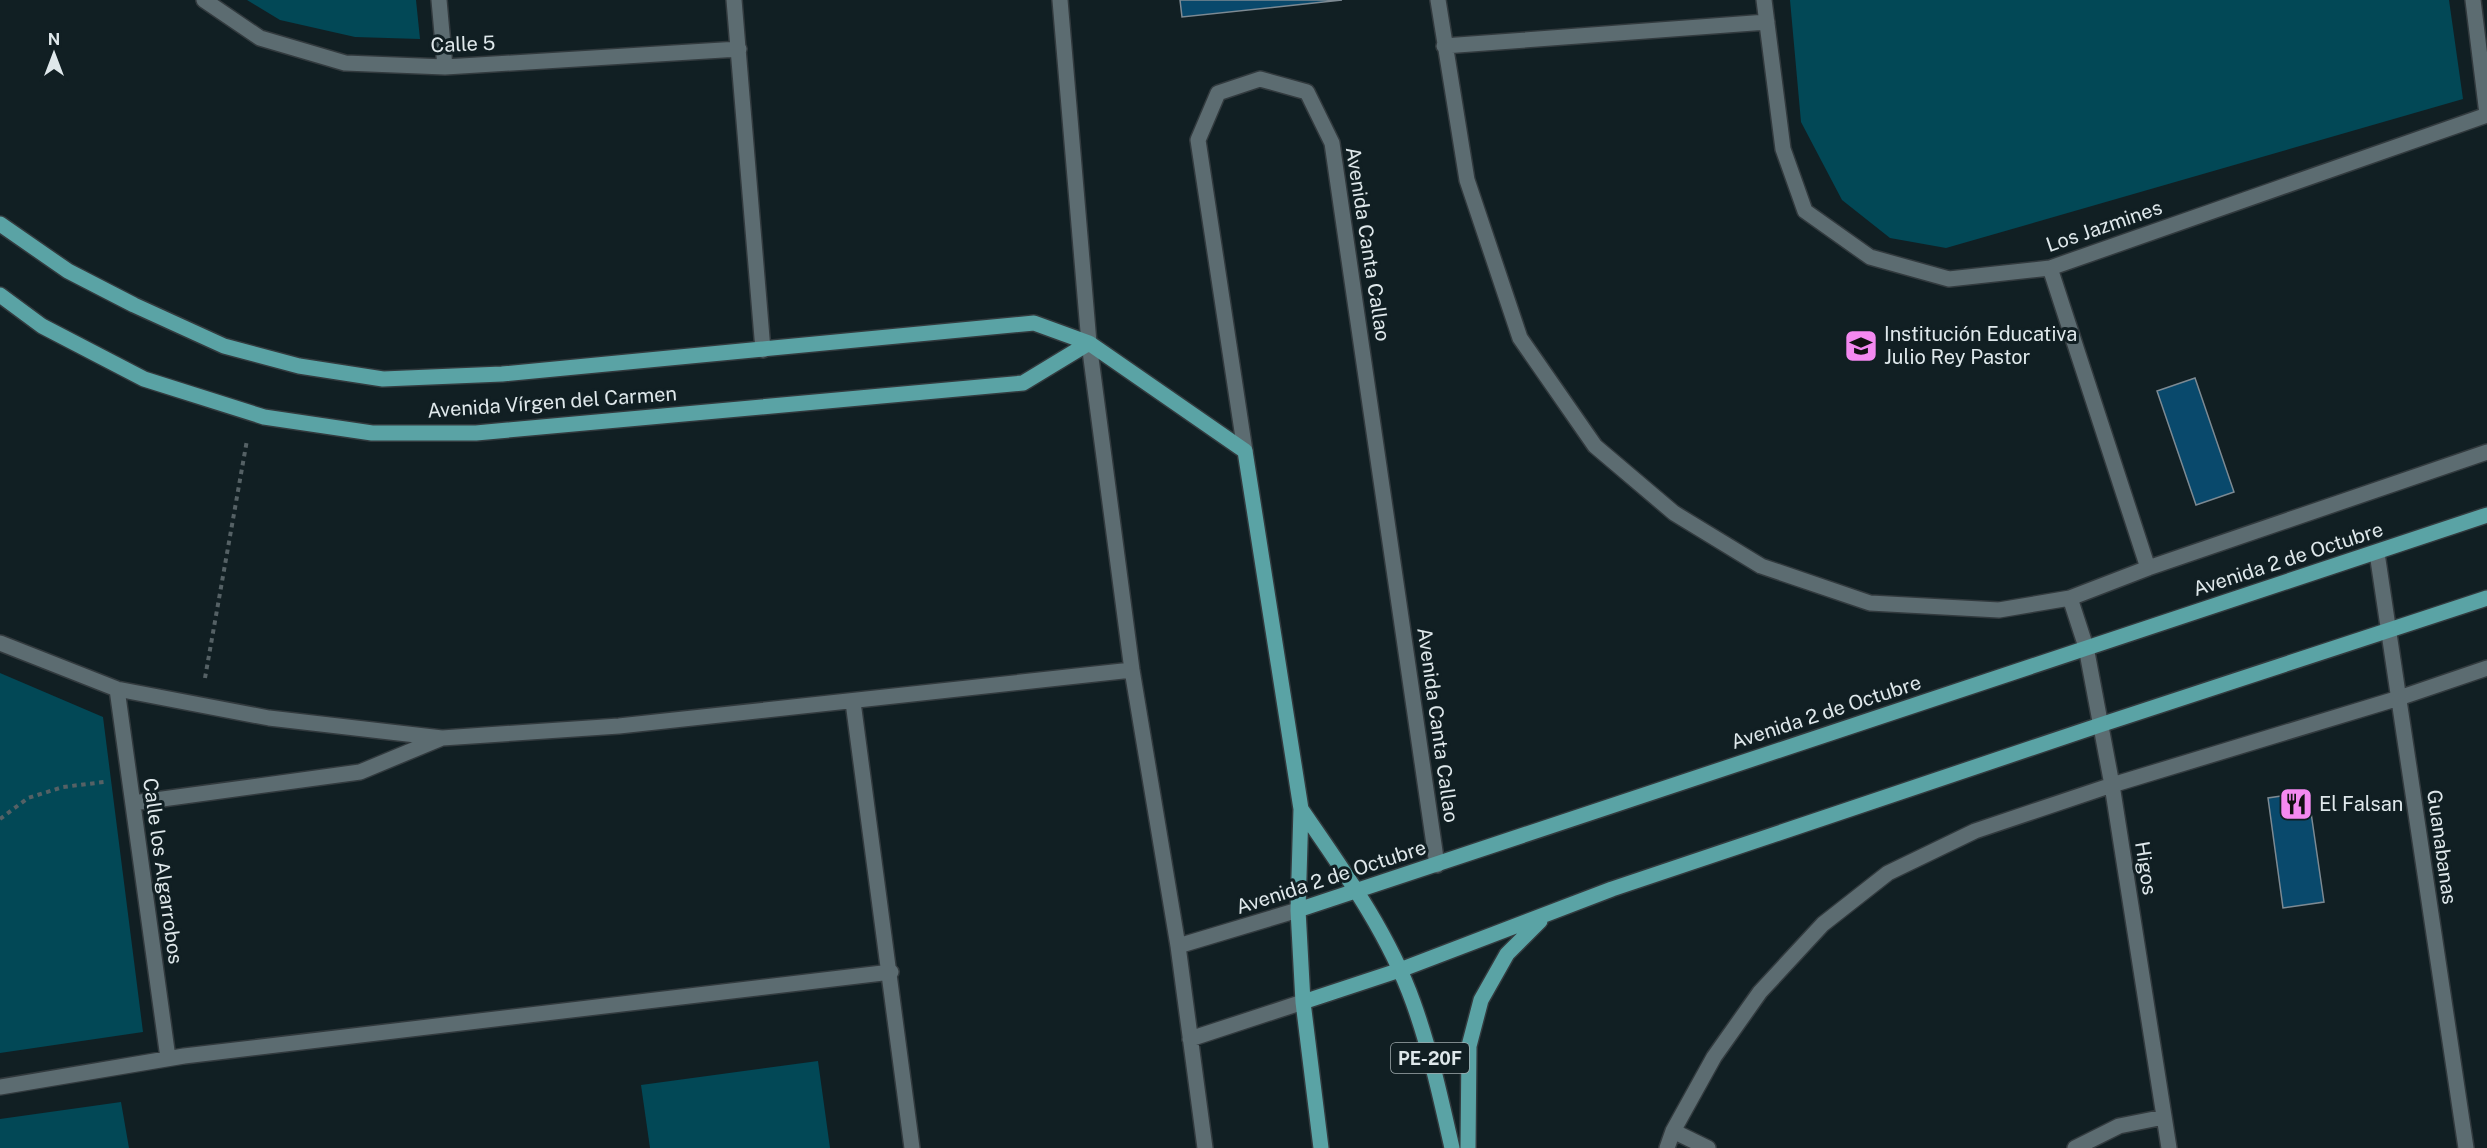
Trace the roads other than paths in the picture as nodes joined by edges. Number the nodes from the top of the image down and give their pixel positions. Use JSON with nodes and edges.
{"nodes":[{"id":1,"x":204,"y":0,"type":"edge"},
{"id":2,"x":439,"y":0,"type":"edge"},
{"id":3,"x":734,"y":0,"type":"edge"},
{"id":4,"x":1060,"y":0,"type":"edge"},
{"id":5,"x":1438,"y":0,"type":"edge"},
{"id":6,"x":1764,"y":0,"type":"edge"},
{"id":7,"x":2473,"y":0,"type":"edge"},
{"id":8,"x":1767,"y":22,"type":"junction"},
{"id":9,"x":1444,"y":46,"type":"junction"},
{"id":10,"x":739,"y":49,"type":"junction"},
{"id":11,"x":445,"y":67,"type":"junction"},
{"id":12,"x":2487,"y":114,"type":"edge"},
{"id":13,"x":0,"y":224,"type":"edge"},
{"id":14,"x":2050,"y":268,"type":"junction"},
{"id":15,"x":0,"y":295,"type":"edge"},
{"id":16,"x":1089,"y":343,"type":"junction"},
{"id":17,"x":763,"y":350,"type":"junction"},
{"id":18,"x":1245,"y":451,"type":"junction"},
{"id":19,"x":2487,"y":452,"type":"edge"},
{"id":20,"x":2487,"y":515,"type":"edge"},
{"id":21,"x":2377,"y":553,"type":"junction"},
{"id":22,"x":2148,"y":568,"type":"junction"},
{"id":23,"x":2070,"y":598,"type":"junction"},
{"id":24,"x":2487,"y":598,"type":"edge"},
{"id":25,"x":2388,"y":631,"type":"junction"},
{"id":26,"x":0,"y":643,"type":"edge"},
{"id":27,"x":2086,"y":647,"type":"junction"},
{"id":28,"x":2487,"y":668,"type":"edge"},
{"id":29,"x":1132,"y":670,"type":"junction"},
{"id":30,"x":117,"y":689,"type":"junction"},
{"id":31,"x":2399,"y":698,"type":"junction"},
{"id":32,"x":853,"y":702,"type":"junction"},
{"id":33,"x":2100,"y":725,"type":"junction"},
{"id":34,"x":442,"y":738,"type":"junction"},
{"id":35,"x":2112,"y":785,"type":"junction"},
{"id":36,"x":133,"y":803,"type":"junction"},
{"id":37,"x":1301,"y":809,"type":"junction"},
{"id":38,"x":1437,"y":865,"type":"junction"},
{"id":39,"x":1357,"y":891,"type":"junction"},
{"id":40,"x":1298,"y":910,"type":"junction"},
{"id":41,"x":1545,"y":917,"type":"junction"},
{"id":42,"x":1178,"y":946,"type":"junction"},
{"id":43,"x":1400,"y":970,"type":"junction"},
{"id":44,"x":891,"y":972,"type":"junction"},
{"id":45,"x":1303,"y":1002,"type":"junction"},
{"id":46,"x":1190,"y":1039,"type":"junction"},
{"id":47,"x":168,"y":1058,"type":"junction"},
{"id":48,"x":0,"y":1088,"type":"edge"},
{"id":49,"x":2164,"y":1117,"type":"junction"},
{"id":50,"x":1673,"y":1131,"type":"junction"},
{"id":51,"x":912,"y":1148,"type":"edge"},
{"id":52,"x":1205,"y":1148,"type":"edge"},
{"id":53,"x":1321,"y":1148,"type":"edge"},
{"id":54,"x":1452,"y":1148,"type":"edge"},
{"id":55,"x":1468,"y":1148,"type":"edge"},
{"id":56,"x":1666,"y":1148,"type":"edge"},
{"id":57,"x":1708,"y":1148,"type":"edge"},
{"id":58,"x":2075,"y":1148,"type":"edge"},
{"id":59,"x":2169,"y":1148,"type":"edge"},
{"id":60,"x":2466,"y":1148,"type":"edge"}],
"edges":[{"from":1,"to":11,"type":"street","name":"Calle 5"},
{"from":2,"to":11,"type":"street"},
{"from":3,"to":10,"type":"street"},
{"from":4,"to":16,"type":"street"},
{"from":5,"to":9,"type":"street"},
{"from":6,"to":8,"type":"street","name":"Los Jazmines"},
{"from":7,"to":12,"type":"street"},
{"from":8,"to":9,"type":"street"},
{"from":8,"to":14,"type":"street","name":"Los Jazmines"},
{"from":9,"to":23,"type":"street"},
{"from":10,"to":11,"type":"street","name":"Calle 5"},
{"from":10,"to":17,"type":"street"},
{"from":12,"to":14,"type":"street","name":"Los Jazmines"},
{"from":13,"to":17,"type":"main road","name":"Avenida Vírgen del Carmen"},
{"from":14,"to":22,"type":"street"},
{"from":15,"to":16,"type":"main road","name":"Avenida Vírgen del Carmen"},
{"from":16,"to":17,"type":"main road","name":"Avenida Vírgen del Carmen"},
{"from":16,"to":18,"type":"main road","name":"Avenida Vírgen del Carmen"},
{"from":16,"to":29,"type":"street"},
{"from":18,"to":37,"type":"main road","name":"Avenida Canta Callao","number":"PE-20F"},
{"from":18,"to":38,"type":"street","name":"Avenida Canta Callao"},
{"from":19,"to":22,"type":"street","name":"Avenida 2 de Octubre"},
{"from":20,"to":21,"type":"main road","name":"Avenida 2 de Octubre"},
{"from":21,"to":25,"type":"street","name":"Guanabanas"},
{"from":21,"to":27,"type":"main road","name":"Avenida 2 de Octubre"},
{"from":22,"to":23,"type":"street"},
{"from":23,"to":27,"type":"street","name":"Higos"},
{"from":24,"to":25,"type":"main road"},
{"from":25,"to":31,"type":"street","name":"Guanabanas"},
{"from":25,"to":33,"type":"main road"},
{"from":26,"to":30,"type":"street"},
{"from":27,"to":33,"type":"street","name":"Higos"},
{"from":27,"to":38,"type":"main road","name":"Avenida 2 de Octubre"},
{"from":28,"to":31,"type":"street"},
{"from":29,"to":32,"type":"street"},
{"from":29,"to":42,"type":"street"},
{"from":30,"to":34,"type":"street"},
{"from":30,"to":36,"type":"street","name":"Calle los Algarrobos"},
{"from":31,"to":35,"type":"street"},
{"from":31,"to":60,"type":"street","name":"Guanabanas"},
{"from":32,"to":34,"type":"street"},
{"from":32,"to":44,"type":"street"},
{"from":33,"to":35,"type":"street","name":"Higos"},
{"from":33,"to":41,"type":"main road"},
{"from":34,"to":36,"type":"street"},
{"from":35,"to":49,"type":"street","name":"Higos"},
{"from":35,"to":50,"type":"street"},
{"from":36,"to":47,"type":"street","name":"Calle los Algarrobos"},
{"from":37,"to":39,"type":"main road","name":"Avenida Canta Callao","number":"PE-20F"},
{"from":37,"to":40,"type":"main road","name":"Avenida Canta Callao","number":"PE-20F"},
{"from":38,"to":39,"type":"main road","name":"Avenida 2 de Octubre"},
{"from":39,"to":40,"type":"main road","name":"Avenida 2 de Octubre"},
{"from":39,"to":43,"type":"main road","name":"Avenida Canta Callao","number":"PE-20F"},
{"from":40,"to":42,"type":"street","name":"Avenida 2 de Octubre"},
{"from":40,"to":45,"type":"main road","name":"Avenida Canta Callao","number":"PE-20F"},
{"from":41,"to":43,"type":"main road"},
{"from":41,"to":55,"type":"main road"},
{"from":42,"to":46,"type":"street"},
{"from":43,"to":45,"type":"main road"},
{"from":43,"to":54,"type":"main road","name":"Avenida Canta Callao","number":"PE-20F"},
{"from":44,"to":47,"type":"street"},
{"from":44,"to":51,"type":"street"},
{"from":45,"to":46,"type":"street"},
{"from":45,"to":53,"type":"main road","name":"Avenida Canta Callao","number":"PE-20F"},
{"from":46,"to":52,"type":"street"},
{"from":47,"to":48,"type":"street"},
{"from":49,"to":58,"type":"street"},
{"from":49,"to":59,"type":"street","name":"Higos"},
{"from":50,"to":56,"type":"street"},
{"from":50,"to":57,"type":"street"}]}
